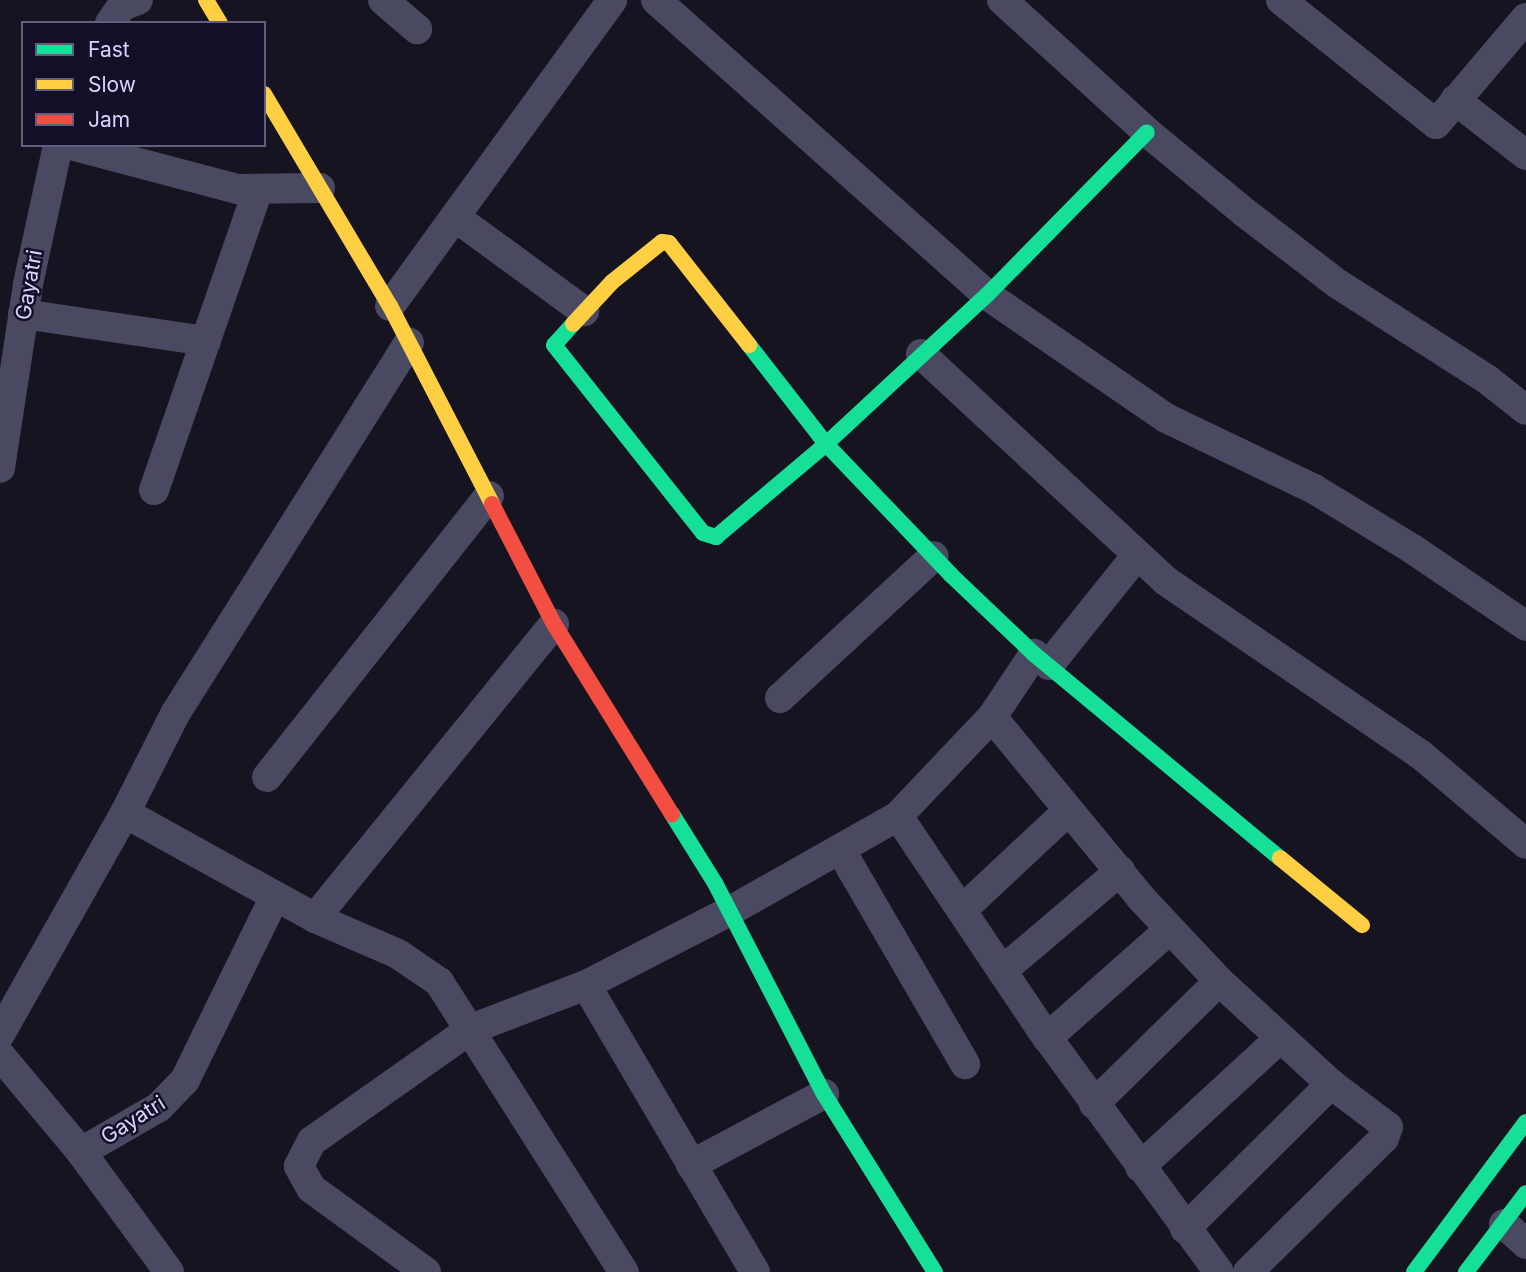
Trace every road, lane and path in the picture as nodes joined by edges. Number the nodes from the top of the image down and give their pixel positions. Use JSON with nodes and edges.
{"nodes":[{"id":1,"x":138,"y":0,"type":"edge"},
{"id":2,"x":206,"y":0,"type":"edge"},
{"id":3,"x":383,"y":0,"type":"edge"},
{"id":4,"x":612,"y":0,"type":"edge"},
{"id":5,"x":656,"y":0,"type":"edge"},
{"id":6,"x":1002,"y":0,"type":"edge"},
{"id":7,"x":1282,"y":0,"type":"edge"},
{"id":8,"x":1526,"y":18,"type":"edge"},
{"id":9,"x":111,"y":21,"type":"edge"},
{"id":10,"x":219,"y":21,"type":"edge"},
{"id":11,"x":417,"y":29,"type":"dead end"},
{"id":12,"x":266,"y":97,"type":"edge"},
{"id":13,"x":1455,"y":100,"type":"junction"},
{"id":14,"x":1147,"y":132,"type":"junction"},
{"id":15,"x":58,"y":147,"type":"edge"},
{"id":16,"x":79,"y":147,"type":"edge"},
{"id":17,"x":1526,"y":155,"type":"edge"},
{"id":18,"x":320,"y":188,"type":"junction"},
{"id":19,"x":257,"y":192,"type":"junction"},
{"id":20,"x":455,"y":217,"type":"junction"},
{"id":21,"x":987,"y":295,"type":"junction"},
{"id":22,"x":390,"y":306,"type":"junction"},
{"id":23,"x":584,"y":311,"type":"junction"},
{"id":24,"x":23,"y":314,"type":"junction"},
{"id":25,"x":206,"y":341,"type":"junction"},
{"id":26,"x":410,"y":342,"type":"junction"},
{"id":27,"x":921,"y":354,"type":"junction"},
{"id":28,"x":5,"y":399,"type":"edge"},
{"id":29,"x":1526,"y":410,"type":"edge"},
{"id":30,"x":826,"y":444,"type":"junction"},
{"id":31,"x":0,"y":468,"type":"edge"},
{"id":32,"x":153,"y":491,"type":"dead end"},
{"id":33,"x":489,"y":496,"type":"junction"},
{"id":34,"x":1137,"y":555,"type":"junction"},
{"id":35,"x":934,"y":556,"type":"junction"},
{"id":36,"x":554,"y":624,"type":"junction"},
{"id":37,"x":1526,"y":626,"type":"edge"},
{"id":38,"x":1041,"y":660,"type":"junction"},
{"id":39,"x":780,"y":698,"type":"dead end"},
{"id":40,"x":992,"y":717,"type":"junction"},
{"id":41,"x":267,"y":777,"type":"dead end"},
{"id":42,"x":1069,"y":810,"type":"junction"},
{"id":43,"x":125,"y":813,"type":"junction"},
{"id":44,"x":898,"y":816,"type":"junction"},
{"id":45,"x":1526,"y":844,"type":"edge"},
{"id":46,"x":840,"y":849,"type":"junction"},
{"id":47,"x":1120,"y":872,"type":"junction"},
{"id":48,"x":275,"y":896,"type":"junction"},
{"id":49,"x":730,"y":911,"type":"junction"},
{"id":50,"x":962,"y":911,"type":"junction"},
{"id":51,"x":315,"y":919,"type":"junction"},
{"id":52,"x":1362,"y":925,"type":"dead end"},
{"id":53,"x":1170,"y":929,"type":"junction"},
{"id":54,"x":1002,"y":971,"type":"junction"},
{"id":55,"x":1219,"y":981,"type":"junction"},
{"id":56,"x":586,"y":985,"type":"junction"},
{"id":57,"x":471,"y":1029,"type":"junction"},
{"id":58,"x":0,"y":1034,"type":"edge"},
{"id":59,"x":1047,"y":1038,"type":"junction"},
{"id":60,"x":1279,"y":1039,"type":"junction"},
{"id":61,"x":0,"y":1055,"type":"edge"},
{"id":62,"x":965,"y":1065,"type":"dead end"},
{"id":63,"x":1331,"y":1084,"type":"junction"},
{"id":64,"x":824,"y":1094,"type":"junction"},
{"id":65,"x":1094,"y":1104,"type":"junction"},
{"id":66,"x":1526,"y":1122,"type":"edge"},
{"id":67,"x":81,"y":1152,"type":"junction"},
{"id":68,"x":691,"y":1165,"type":"junction"},
{"id":69,"x":1140,"y":1167,"type":"junction"},
{"id":70,"x":1526,"y":1193,"type":"edge"},
{"id":71,"x":1504,"y":1224,"type":"junction"},
{"id":72,"x":1185,"y":1229,"type":"junction"},
{"id":73,"x":1526,"y":1244,"type":"edge"},
{"id":74,"x":169,"y":1272,"type":"edge"},
{"id":75,"x":426,"y":1272,"type":"edge"},
{"id":76,"x":624,"y":1272,"type":"edge"},
{"id":77,"x":755,"y":1272,"type":"edge"},
{"id":78,"x":935,"y":1272,"type":"edge"},
{"id":79,"x":1219,"y":1272,"type":"edge"},
{"id":80,"x":1248,"y":1272,"type":"edge"},
{"id":81,"x":1414,"y":1272,"type":"edge"},
{"id":82,"x":1466,"y":1272,"type":"edge"}],
"edges":[{"from":1,"to":9,"type":"street"},
{"from":2,"to":10,"type":"street"},
{"from":3,"to":11,"type":"street"},
{"from":4,"to":20,"type":"street"},
{"from":5,"to":21,"type":"street"},
{"from":6,"to":14,"type":"street"},
{"from":7,"to":13,"type":"street"},
{"from":8,"to":13,"type":"street"},
{"from":12,"to":18,"type":"street"},
{"from":13,"to":17,"type":"street"},
{"from":14,"to":21,"type":"street"},
{"from":14,"to":29,"type":"street"},
{"from":15,"to":24,"type":"street","name":"Gayatri"},
{"from":16,"to":19,"type":"street"},
{"from":18,"to":19,"type":"street"},
{"from":18,"to":22,"type":"street"},
{"from":19,"to":25,"type":"street"},
{"from":20,"to":22,"type":"street"},
{"from":20,"to":23,"type":"street"},
{"from":21,"to":27,"type":"street"},
{"from":21,"to":37,"type":"street"},
{"from":22,"to":26,"type":"street"},
{"from":23,"to":30,"type":"street"},
{"from":23,"to":30,"type":"street"},
{"from":24,"to":25,"type":"street"},
{"from":24,"to":28,"type":"street","name":"Gayatri"},
{"from":25,"to":32,"type":"street"},
{"from":26,"to":33,"type":"street"},
{"from":26,"to":43,"type":"street"},
{"from":27,"to":30,"type":"street"},
{"from":27,"to":34,"type":"street"},
{"from":28,"to":31,"type":"street","name":"Gayatri"},
{"from":30,"to":35,"type":"street"},
{"from":33,"to":36,"type":"street"},
{"from":33,"to":41,"type":"street"},
{"from":34,"to":38,"type":"street"},
{"from":34,"to":45,"type":"street"},
{"from":35,"to":38,"type":"street"},
{"from":35,"to":39,"type":"street"},
{"from":36,"to":49,"type":"street"},
{"from":36,"to":51,"type":"street"},
{"from":38,"to":40,"type":"street"},
{"from":38,"to":52,"type":"street"},
{"from":40,"to":42,"type":"street"},
{"from":40,"to":44,"type":"street"},
{"from":42,"to":47,"type":"street"},
{"from":42,"to":50,"type":"street"},
{"from":43,"to":48,"type":"street"},
{"from":43,"to":58,"type":"street"},
{"from":44,"to":46,"type":"street"},
{"from":44,"to":50,"type":"street"},
{"from":46,"to":49,"type":"street"},
{"from":46,"to":62,"type":"street"},
{"from":47,"to":53,"type":"street"},
{"from":47,"to":54,"type":"street"},
{"from":48,"to":51,"type":"street"},
{"from":48,"to":67,"type":"street","name":"Gayatri"},
{"from":49,"to":56,"type":"street"},
{"from":49,"to":64,"type":"street"},
{"from":50,"to":54,"type":"street"},
{"from":51,"to":57,"type":"street"},
{"from":53,"to":55,"type":"street"},
{"from":53,"to":59,"type":"street"},
{"from":54,"to":59,"type":"street"},
{"from":55,"to":60,"type":"street"},
{"from":55,"to":65,"type":"street"},
{"from":56,"to":57,"type":"street"},
{"from":56,"to":68,"type":"street"},
{"from":57,"to":75,"type":"street"},
{"from":57,"to":76,"type":"street"},
{"from":59,"to":65,"type":"street"},
{"from":60,"to":63,"type":"street"},
{"from":60,"to":69,"type":"street"},
{"from":61,"to":67,"type":"street","name":"Gayatri"},
{"from":63,"to":72,"type":"street"},
{"from":63,"to":80,"type":"street"},
{"from":64,"to":68,"type":"street"},
{"from":64,"to":78,"type":"street"},
{"from":65,"to":69,"type":"street"},
{"from":66,"to":81,"type":"street"},
{"from":67,"to":74,"type":"street"},
{"from":68,"to":77,"type":"street"},
{"from":69,"to":72,"type":"street"},
{"from":70,"to":71,"type":"street"},
{"from":71,"to":73,"type":"street"},
{"from":71,"to":82,"type":"street"},
{"from":72,"to":79,"type":"street"}]}
